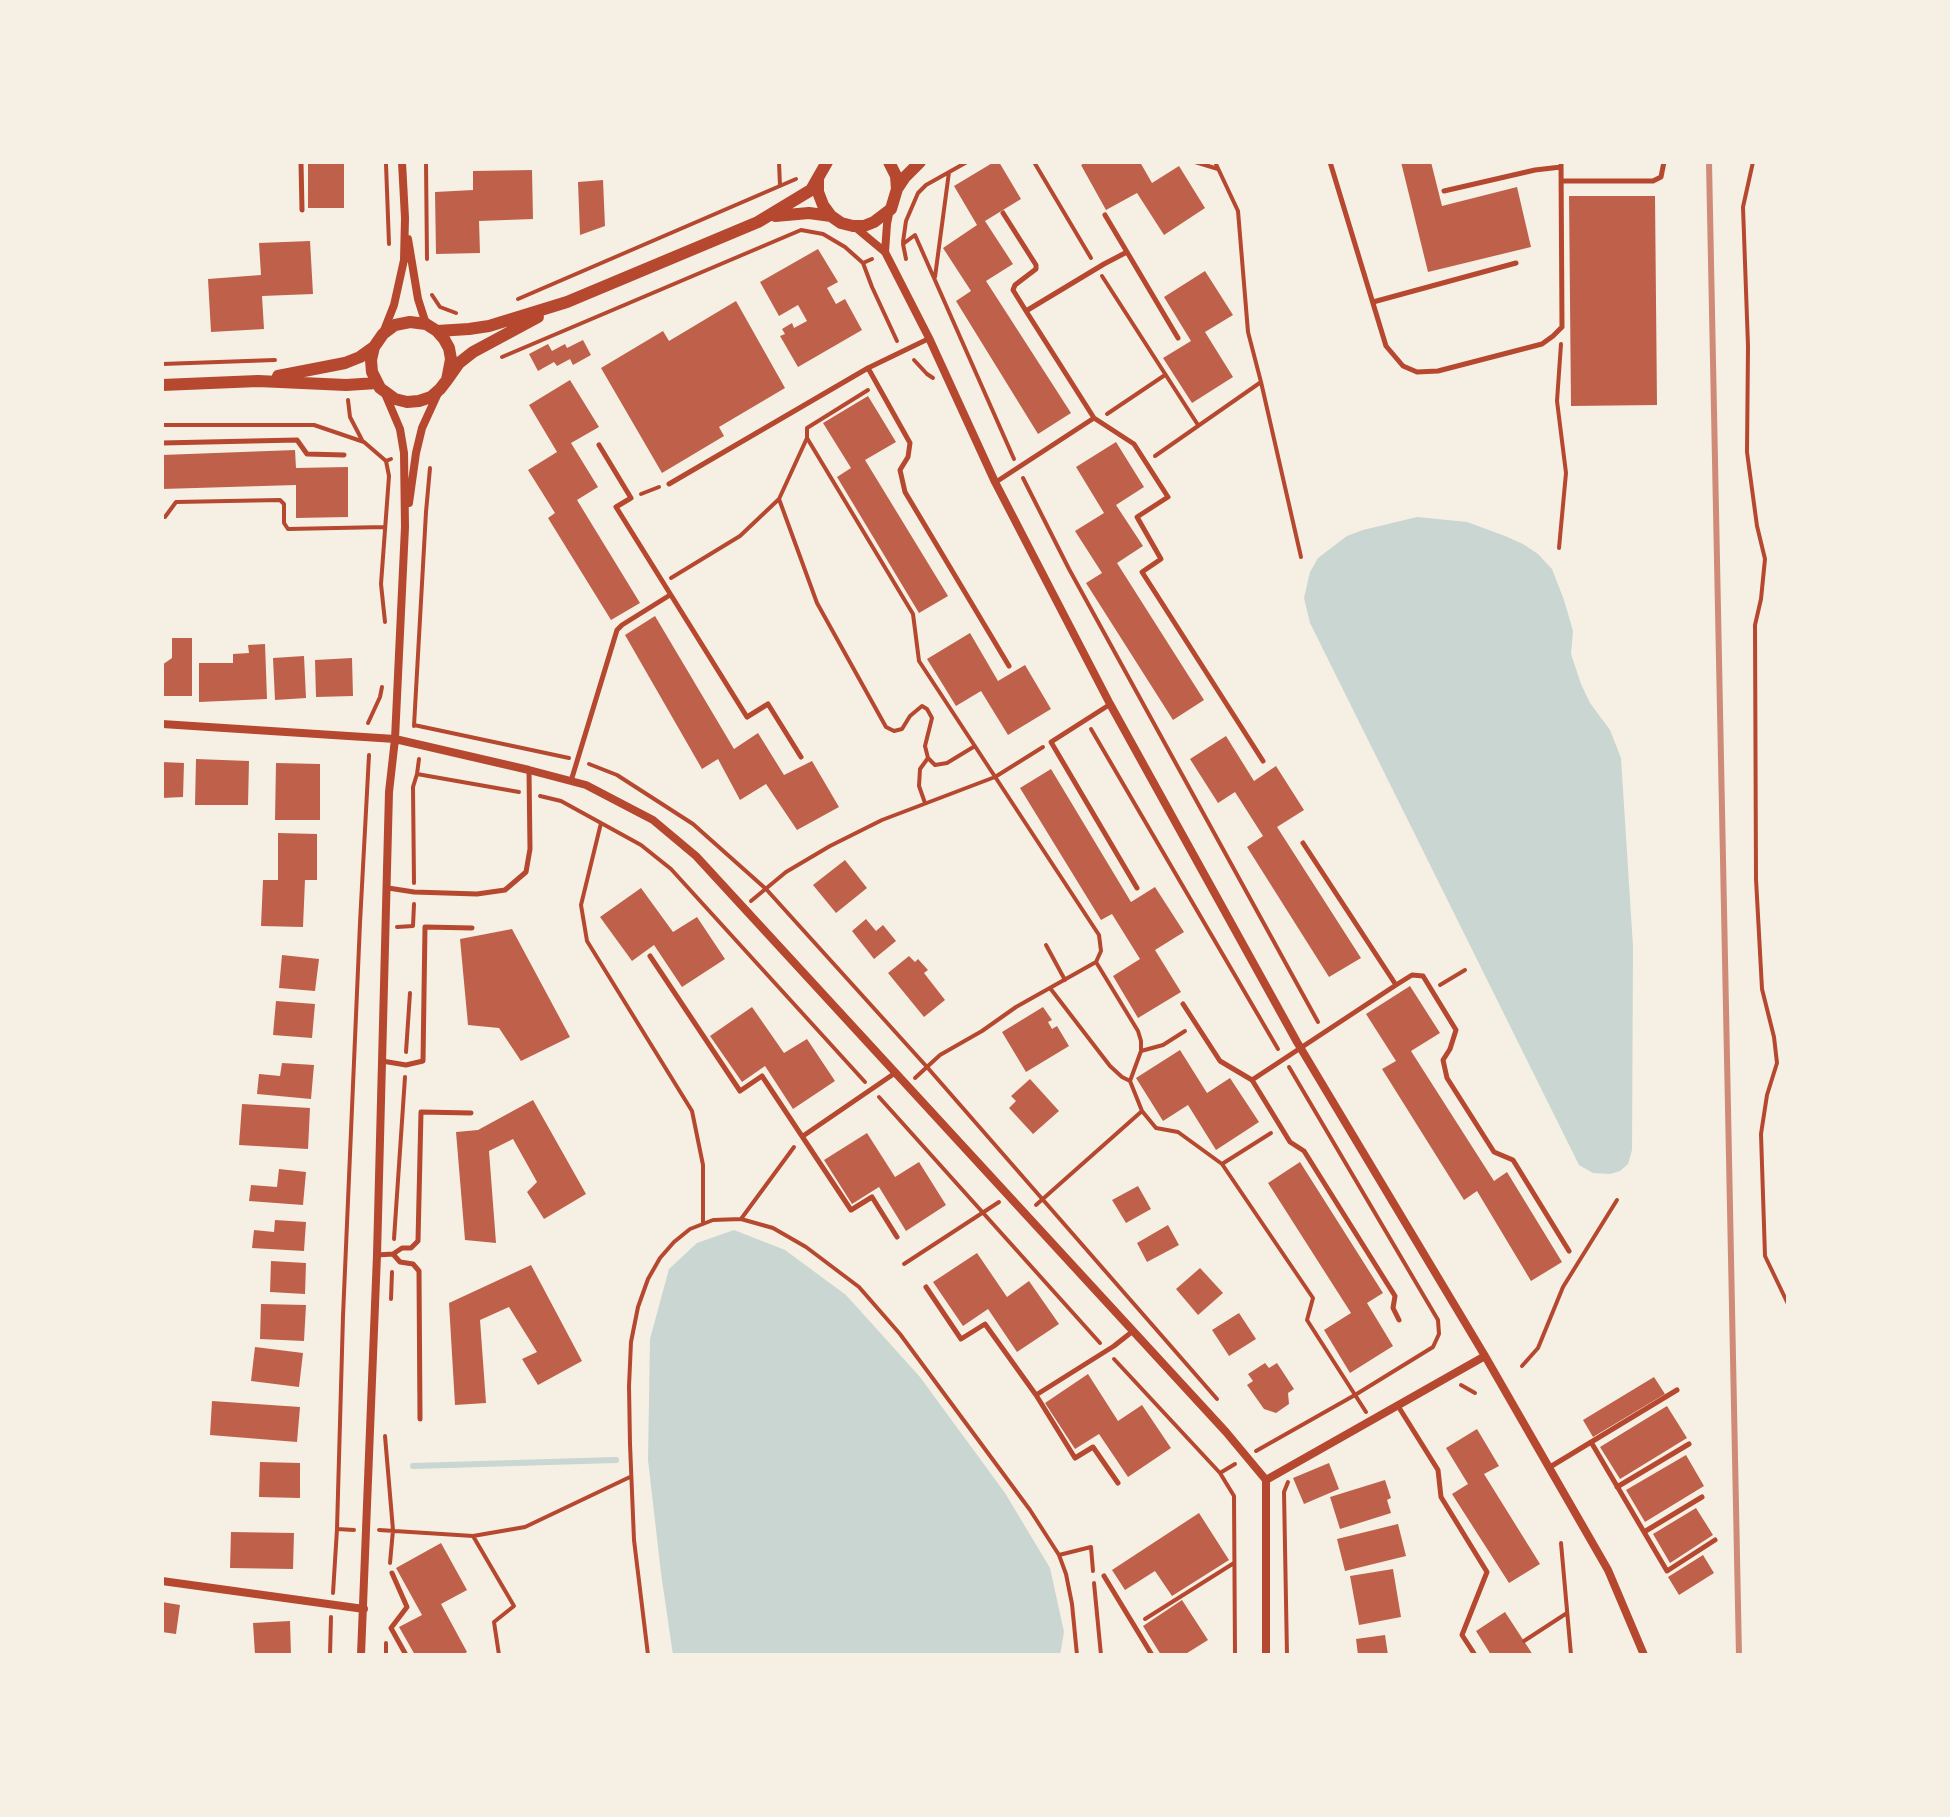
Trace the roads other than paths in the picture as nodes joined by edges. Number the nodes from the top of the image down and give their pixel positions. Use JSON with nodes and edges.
{"nodes":[{"id":1,"x":301,"y":162,"type":"edge"},
{"id":2,"x":402,"y":162,"type":"edge"},
{"id":3,"x":827,"y":162,"type":"edge"},
{"id":4,"x":889,"y":162,"type":"edge"},
{"id":5,"x":920,"y":162,"type":"edge"},
{"id":6,"x":1330,"y":162,"type":"edge"},
{"id":7,"x":1664,"y":162,"type":"edge"},
{"id":8,"x":1561,"y":165,"type":"edge"},
{"id":9,"x":818,"y":178,"type":"junction"},
{"id":10,"x":1562,"y":181,"type":"junction"},
{"id":11,"x":897,"y":189,"type":"junction"},
{"id":12,"x":1444,"y":191,"type":"dead end"},
{"id":13,"x":891,"y":209,"type":"junction"},
{"id":14,"x":302,"y":210,"type":"dead end"},
{"id":15,"x":1003,"y":213,"type":"dead end"},
{"id":16,"x":1105,"y":215,"type":"dead end"},
{"id":17,"x":831,"y":216,"type":"junction"},
{"id":18,"x":768,"y":217,"type":"junction"},
{"id":19,"x":405,"y":218,"type":"junction"},
{"id":20,"x":853,"y":226,"type":"junction"},
{"id":21,"x":885,"y":252,"type":"junction"},
{"id":22,"x":1127,"y":252,"type":"junction"},
{"id":23,"x":1516,"y":263,"type":"dead end"},
{"id":24,"x":567,"y":302,"type":"junction"},
{"id":25,"x":1373,"y":302,"type":"junction"},
{"id":26,"x":1026,"y":311,"type":"junction"},
{"id":27,"x":431,"y":328,"type":"junction"},
{"id":28,"x":383,"y":334,"type":"junction"},
{"id":29,"x":929,"y":338,"type":"junction"},
{"id":30,"x":1178,"y":338,"type":"dead end"},
{"id":31,"x":374,"y":347,"type":"junction"},
{"id":32,"x":868,"y":368,"type":"junction"},
{"id":33,"x":258,"y":381,"type":"junction"},
{"id":34,"x":162,"y":385,"type":"edge"},
{"id":35,"x":444,"y":385,"type":"junction"},
{"id":36,"x":381,"y":388,"type":"junction"},
{"id":37,"x":1095,"y":420,"type":"junction"},
{"id":38,"x":162,"y":443,"type":"edge"},
{"id":39,"x":599,"y":445,"type":"dead end"},
{"id":40,"x":344,"y":455,"type":"dead end"},
{"id":41,"x":995,"y":482,"type":"junction"},
{"id":42,"x":669,"y":484,"type":"road end"},
{"id":43,"x":405,"y":527,"type":"junction"},
{"id":44,"x":670,"y":595,"type":"junction"},
{"id":45,"x":1009,"y":666,"type":"dead end"},
{"id":46,"x":1110,"y":704,"type":"junction"},
{"id":47,"x":162,"y":724,"type":"edge"},
{"id":48,"x":395,"y":739,"type":"junction"},
{"id":49,"x":801,"y":757,"type":"dead end"},
{"id":50,"x":1263,"y":761,"type":"dead end"},
{"id":51,"x":529,"y":770,"type":"junction"},
{"id":52,"x":571,"y":781,"type":"junction"},
{"id":53,"x":1303,"y":843,"type":"dead end"},
{"id":54,"x":388,"y":888,"type":"junction"},
{"id":55,"x":1137,"y":888,"type":"dead end"},
{"id":56,"x":472,"y":928,"type":"dead end"},
{"id":57,"x":650,"y":956,"type":"dead end"},
{"id":58,"x":1396,"y":985,"type":"junction"},
{"id":59,"x":1183,"y":1004,"type":"dead end"},
{"id":60,"x":1300,"y":1047,"type":"junction"},
{"id":61,"x":382,"y":1061,"type":"junction"},
{"id":62,"x":896,"y":1072,"type":"junction"},
{"id":63,"x":1252,"y":1080,"type":"junction"},
{"id":64,"x":471,"y":1113,"type":"dead end"},
{"id":65,"x":803,"y":1136,"type":"junction"},
{"id":66,"x":897,"y":1237,"type":"dead end"},
{"id":67,"x":1569,"y":1251,"type":"dead end"},
{"id":68,"x":393,"y":1254,"type":"junction"},
{"id":69,"x":377,"y":1255,"type":"junction"},
{"id":70,"x":926,"y":1287,"type":"dead end"},
{"id":71,"x":1399,"y":1320,"type":"dead end"},
{"id":72,"x":1133,"y":1331,"type":"junction"},
{"id":73,"x":1485,"y":1356,"type":"junction"},
{"id":74,"x":1677,"y":1390,"type":"dead end"},
{"id":75,"x":1036,"y":1395,"type":"junction"},
{"id":76,"x":1398,"y":1406,"type":"junction"},
{"id":77,"x":420,"y":1419,"type":"dead end"},
{"id":78,"x":1591,"y":1442,"type":"junction"},
{"id":79,"x":1689,"y":1444,"type":"dead end"},
{"id":80,"x":1550,"y":1467,"type":"junction"},
{"id":81,"x":1266,"y":1480,"type":"junction"},
{"id":82,"x":1118,"y":1483,"type":"dead end"},
{"id":83,"x":1617,"y":1487,"type":"junction"},
{"id":84,"x":1702,"y":1497,"type":"dead end"},
{"id":85,"x":1644,"y":1532,"type":"junction"},
{"id":86,"x":1715,"y":1540,"type":"dead end"},
{"id":87,"x":391,"y":1571,"type":"road end"},
{"id":88,"x":1104,"y":1576,"type":"dead end"},
{"id":89,"x":162,"y":1581,"type":"edge"},
{"id":90,"x":364,"y":1609,"type":"junction"},
{"id":91,"x":361,"y":1655,"type":"edge"},
{"id":92,"x":406,"y":1655,"type":"edge"},
{"id":93,"x":1152,"y":1655,"type":"edge"},
{"id":94,"x":1266,"y":1655,"type":"edge"},
{"id":95,"x":1475,"y":1655,"type":"edge"},
{"id":96,"x":1644,"y":1655,"type":"edge"}],
"edges":[{"from":1,"to":14,"type":"lane"},
{"from":2,"to":19,"type":"street"},
{"from":3,"to":9,"type":"street"},
{"from":4,"to":11,"type":"street"},
{"from":5,"to":11,"type":"street"},
{"from":6,"to":25,"type":"lane"},
{"from":7,"to":10,"type":"lane"},
{"from":8,"to":10,"type":"lane"},
{"from":8,"to":12,"type":"lane"},
{"from":9,"to":17,"type":"street"},
{"from":9,"to":18,"type":"street"},
{"from":10,"to":25,"type":"lane"},
{"from":11,"to":13,"type":"street"},
{"from":13,"to":20,"type":"street"},
{"from":13,"to":21,"type":"street"},
{"from":15,"to":26,"type":"lane"},
{"from":16,"to":22,"type":"lane"},
{"from":17,"to":18,"type":"street"},
{"from":17,"to":20,"type":"street"},
{"from":18,"to":24,"type":"street"},
{"from":19,"to":27,"type":"street"},
{"from":19,"to":28,"type":"street"},
{"from":20,"to":21,"type":"street"},
{"from":21,"to":29,"type":"street"},
{"from":22,"to":26,"type":"lane"},
{"from":22,"to":30,"type":"lane"},
{"from":23,"to":25,"type":"lane"},
{"from":24,"to":27,"type":"street"},
{"from":24,"to":35,"type":"street"},
{"from":26,"to":37,"type":"lane"},
{"from":27,"to":28,"type":"street"},
{"from":27,"to":35,"type":"street"},
{"from":28,"to":31,"type":"street"},
{"from":29,"to":32,"type":"lane"},
{"from":29,"to":41,"type":"street"},
{"from":31,"to":33,"type":"street"},
{"from":31,"to":36,"type":"street"},
{"from":32,"to":42,"type":"lane"},
{"from":32,"to":45,"type":"lane"},
{"from":33,"to":34,"type":"street"},
{"from":33,"to":36,"type":"street"},
{"from":35,"to":36,"type":"street"},
{"from":35,"to":43,"type":"street"},
{"from":36,"to":43,"type":"street"},
{"from":37,"to":41,"type":"lane"},
{"from":37,"to":50,"type":"lane"},
{"from":38,"to":40,"type":"lane"},
{"from":39,"to":44,"type":"lane"},
{"from":41,"to":46,"type":"street"},
{"from":43,"to":48,"type":"street"},
{"from":44,"to":49,"type":"lane"},
{"from":44,"to":52,"type":"lane"},
{"from":46,"to":55,"type":"lane"},
{"from":46,"to":60,"type":"street"},
{"from":47,"to":48,"type":"street"},
{"from":48,"to":51,"type":"street"},
{"from":48,"to":54,"type":"street"},
{"from":51,"to":52,"type":"street"},
{"from":51,"to":54,"type":"lane"},
{"from":52,"to":62,"type":"street"},
{"from":53,"to":58,"type":"lane"},
{"from":54,"to":61,"type":"street"},
{"from":56,"to":61,"type":"lane"},
{"from":57,"to":65,"type":"lane"},
{"from":58,"to":60,"type":"lane"},
{"from":58,"to":67,"type":"lane"},
{"from":59,"to":63,"type":"lane"},
{"from":60,"to":63,"type":"lane"},
{"from":60,"to":73,"type":"street"},
{"from":61,"to":69,"type":"street"},
{"from":62,"to":65,"type":"lane"},
{"from":62,"to":72,"type":"street"},
{"from":63,"to":71,"type":"lane"},
{"from":64,"to":68,"type":"lane"},
{"from":65,"to":66,"type":"lane"},
{"from":68,"to":69,"type":"lane"},
{"from":68,"to":77,"type":"lane"},
{"from":69,"to":90,"type":"street"},
{"from":70,"to":75,"type":"lane"},
{"from":72,"to":75,"type":"lane"},
{"from":72,"to":81,"type":"street"},
{"from":73,"to":76,"type":"street"},
{"from":73,"to":80,"type":"street"},
{"from":74,"to":78,"type":"lane"},
{"from":75,"to":82,"type":"lane"},
{"from":76,"to":81,"type":"street"},
{"from":76,"to":95,"type":"lane"},
{"from":78,"to":80,"type":"lane"},
{"from":78,"to":83,"type":"lane"},
{"from":79,"to":83,"type":"lane"},
{"from":80,"to":96,"type":"street"},
{"from":81,"to":94,"type":"street"},
{"from":83,"to":85,"type":"lane"},
{"from":84,"to":85,"type":"lane"},
{"from":85,"to":86,"type":"lane"},
{"from":87,"to":92,"type":"lane"},
{"from":88,"to":93,"type":"lane"},
{"from":89,"to":90,"type":"street"},
{"from":90,"to":91,"type":"street"}]}
